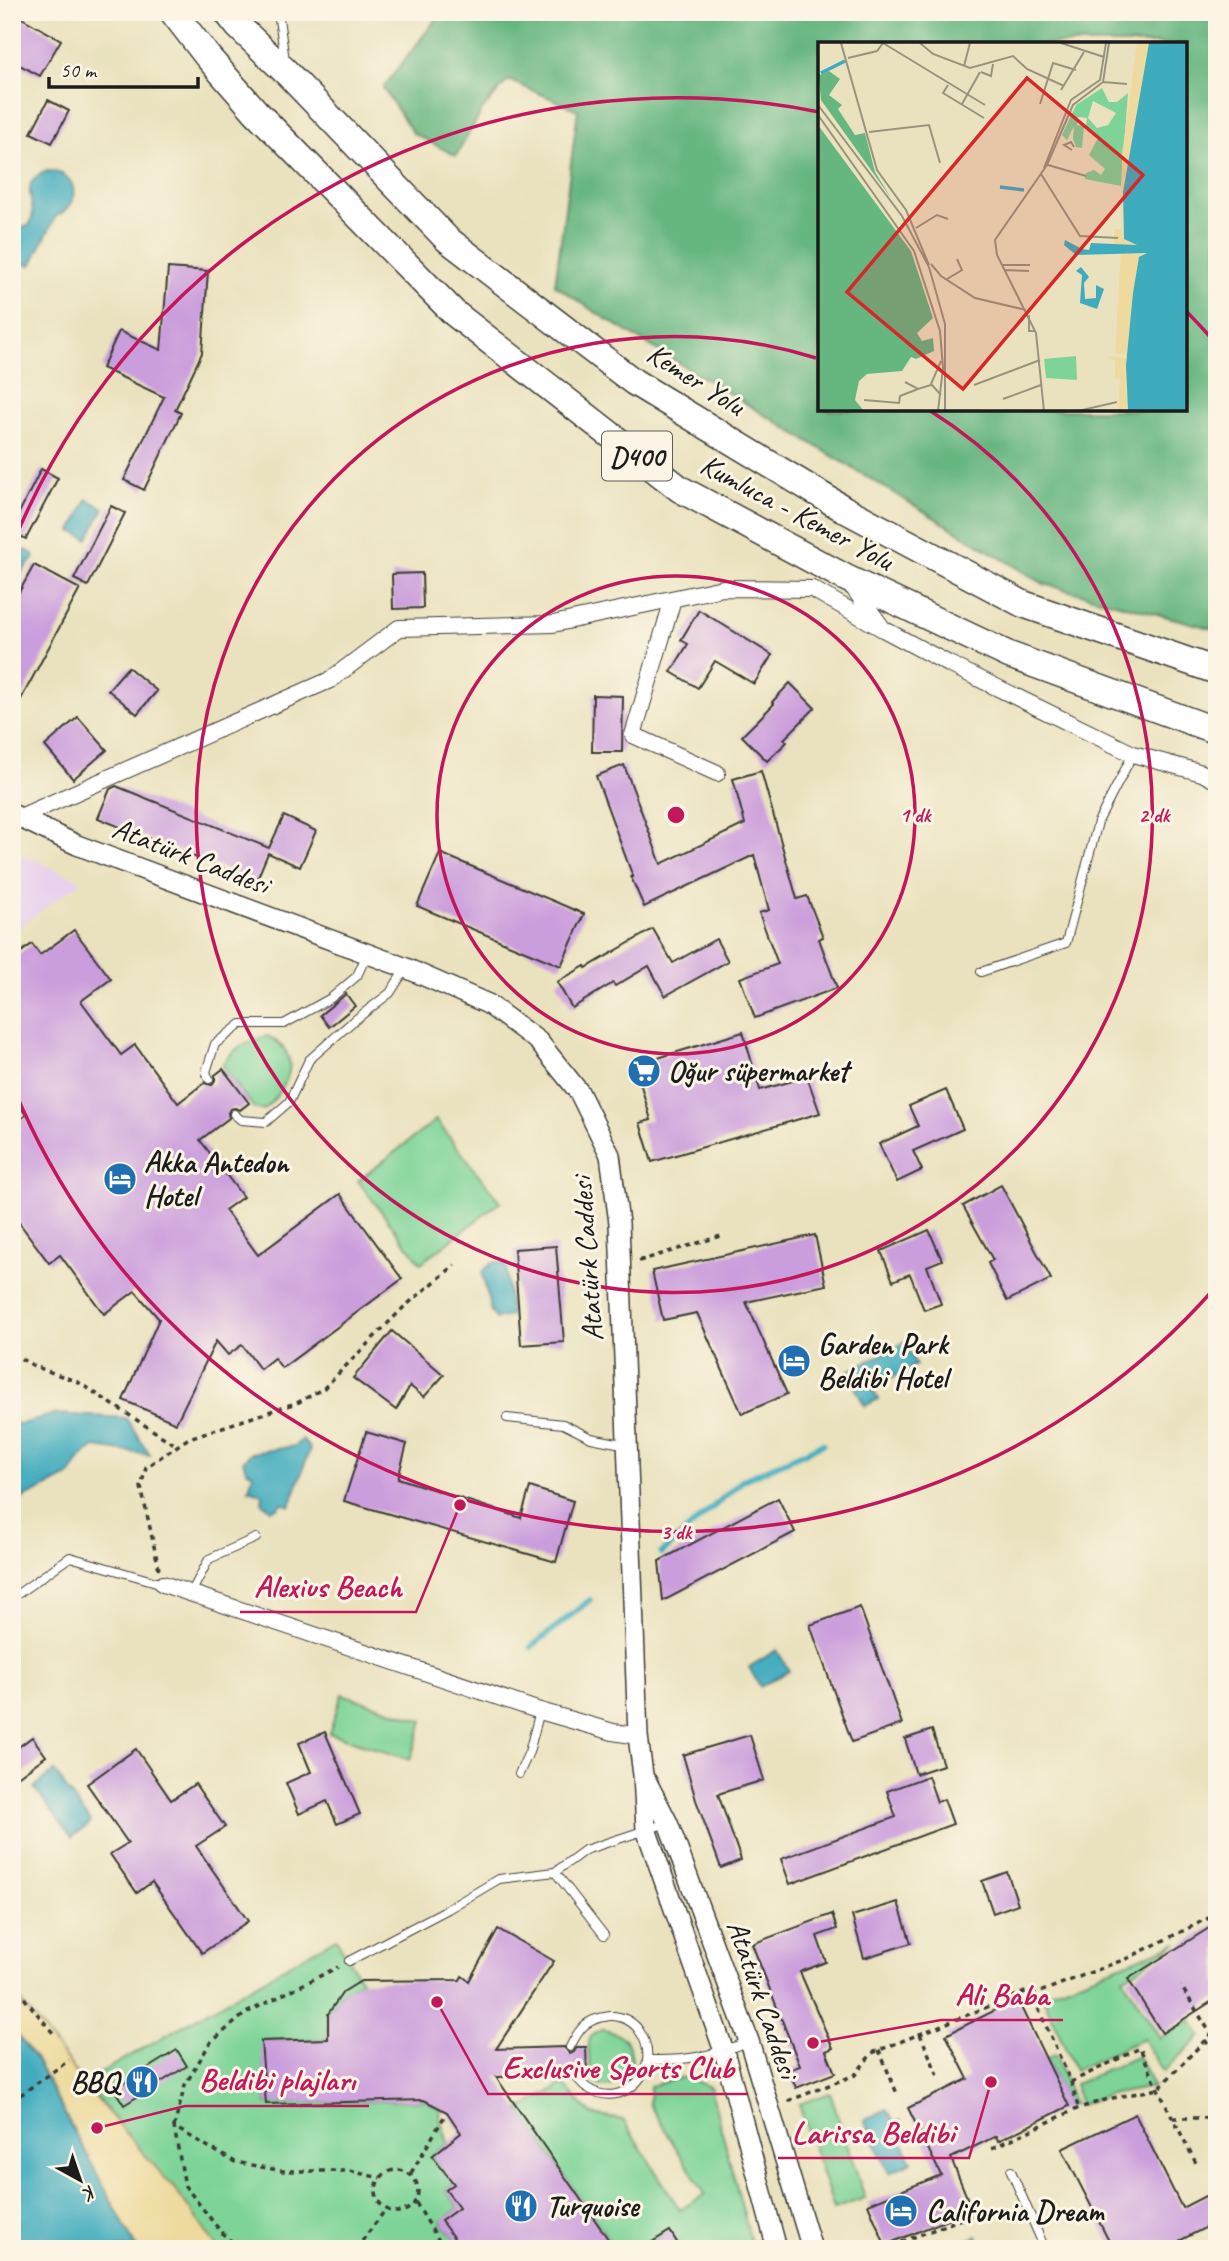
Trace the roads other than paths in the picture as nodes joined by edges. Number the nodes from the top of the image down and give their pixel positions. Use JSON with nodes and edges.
{"nodes":[{"id":1,"x":173,"y":12,"type":"edge"},
{"id":2,"x":228,"y":12,"type":"edge"},
{"id":3,"x":278,"y":12,"type":"edge"},
{"id":4,"x":287,"y":73,"type":"junction"},
{"id":5,"x":846,"y":578,"type":"junction"},
{"id":6,"x":673,"y":598,"type":"junction"},
{"id":7,"x":883,"y":629,"type":"junction"},
{"id":8,"x":1217,"y":671,"type":"edge"},
{"id":9,"x":1217,"y":731,"type":"edge"},
{"id":10,"x":1133,"y":754,"type":"junction"},
{"id":11,"x":717,"y":772,"type":"dead end"},
{"id":12,"x":1217,"y":781,"type":"edge"},
{"id":13,"x":16,"y":815,"type":"edge"},
{"id":14,"x":366,"y":954,"type":"junction"},
{"id":15,"x":406,"y":968,"type":"junction"},
{"id":16,"x":981,"y":972,"type":"dead end"},
{"id":17,"x":209,"y":1079,"type":"dead end"},
{"id":18,"x":234,"y":1114,"type":"dead end"},
{"id":19,"x":507,"y":1419,"type":"dead end"},
{"id":20,"x":627,"y":1445,"type":"junction"},
{"id":21,"x":256,"y":1538,"type":"dead end"},
{"id":22,"x":163,"y":1584,"type":"joint"},
{"id":23,"x":191,"y":1593,"type":"junction"},
{"id":24,"x":12,"y":1598,"type":"edge"},
{"id":25,"x":540,"y":1711,"type":"junction"},
{"id":26,"x":638,"y":1736,"type":"junction"},
{"id":27,"x":519,"y":1774,"type":"dead end"},
{"id":28,"x":643,"y":1775,"type":"junction"},
{"id":29,"x":668,"y":1823,"type":"junction"},
{"id":30,"x":646,"y":1829,"type":"junction"},
{"id":31,"x":555,"y":1872,"type":"junction"},
{"id":32,"x":604,"y":1935,"type":"dead end"},
{"id":33,"x":349,"y":1961,"type":"road end"},
{"id":34,"x":749,"y":2041,"type":"junction"},
{"id":35,"x":570,"y":2047,"type":"dead end"},
{"id":36,"x":724,"y":2051,"type":"junction"},
{"id":37,"x":649,"y":2060,"type":"junction"},
{"id":38,"x":575,"y":2075,"type":"dead end"},
{"id":39,"x":1011,"y":2171,"type":"dead end"},
{"id":40,"x":777,"y":2249,"type":"edge"},
{"id":41,"x":812,"y":2249,"type":"edge"},
{"id":42,"x":1045,"y":2249,"type":"edge"}],
"edges":[{"from":1,"to":5,"type":"highway","name":"Kumluca - Kemer Yolu","number":"D400"},
{"from":2,"to":4,"type":"highway","name":"Kemer Yolu","number":"D400"},
{"from":3,"to":4,"type":"lane"},
{"from":4,"to":8,"type":"highway","name":"Kemer Yolu","number":"D400"},
{"from":5,"to":7,"type":"street"},
{"from":5,"to":9,"type":"highway","name":"Kumluca - Kemer Yolu","number":"D400"},
{"from":6,"to":7,"type":"street"},
{"from":6,"to":11,"type":"street"},
{"from":6,"to":13,"type":"street"},
{"from":7,"to":10,"type":"street"},
{"from":10,"to":12,"type":"street"},
{"from":10,"to":16,"type":"lane"},
{"from":13,"to":14,"type":"street","name":"Atatürk Caddesi"},
{"from":14,"to":15,"type":"street","name":"Atatürk Caddesi"},
{"from":14,"to":17,"type":"lane"},
{"from":15,"to":18,"type":"lane"},
{"from":15,"to":20,"type":"street","name":"Atatürk Caddesi"},
{"from":19,"to":20,"type":"lane"},
{"from":20,"to":26,"type":"street","name":"Atatürk Caddesi"},
{"from":21,"to":23,"type":"lane"},
{"from":22,"to":23,"type":"street"},
{"from":22,"to":24,"type":"lane"},
{"from":23,"to":25,"type":"street"},
{"from":25,"to":26,"type":"street"},
{"from":25,"to":27,"type":"lane"},
{"from":26,"to":28,"type":"street","name":"Atatürk Caddesi"},
{"from":28,"to":29,"type":"street","name":"Atatürk Caddesi"},
{"from":28,"to":30,"type":"street","name":"Atatürk Caddesi"},
{"from":29,"to":30,"type":"lane"},
{"from":29,"to":34,"type":"street","name":"Atatürk Caddesi"},
{"from":30,"to":31,"type":"lane"},
{"from":30,"to":36,"type":"street","name":"Atatürk Caddesi"},
{"from":31,"to":32,"type":"lane"},
{"from":31,"to":33,"type":"lane"},
{"from":34,"to":36,"type":"lane"},
{"from":34,"to":41,"type":"street","name":"Atatürk Caddesi"},
{"from":35,"to":37,"type":"lane"},
{"from":36,"to":37,"type":"lane"},
{"from":36,"to":40,"type":"street","name":"Atatürk Caddesi"},
{"from":37,"to":38,"type":"lane"},
{"from":39,"to":42,"type":"lane"}]}
